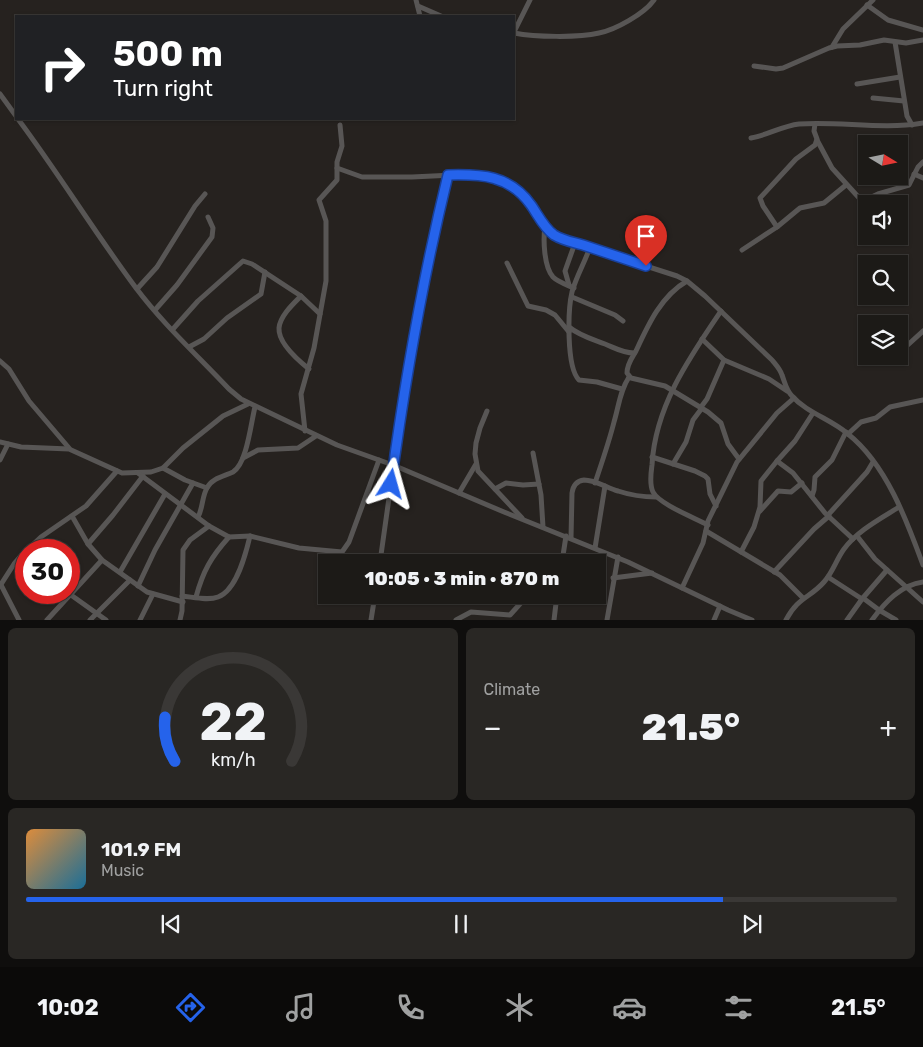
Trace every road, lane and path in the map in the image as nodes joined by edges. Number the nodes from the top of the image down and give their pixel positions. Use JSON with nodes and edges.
{"nodes":[{"id":1,"x":530,"y":0,"type":"edge"},
{"id":2,"x":654,"y":0,"type":"edge"},
{"id":3,"x":872,"y":0,"type":"edge"},
{"id":4,"x":417,"y":3,"type":"edge"},
{"id":5,"x":866,"y":6,"type":"junction"},
{"id":6,"x":439,"y":15,"type":"edge"},
{"id":7,"x":515,"y":30,"type":"edge"},
{"id":8,"x":923,"y":30,"type":"edge"},
{"id":9,"x":515,"y":32,"type":"edge"},
{"id":10,"x":923,"y":40,"type":"edge"},
{"id":11,"x":895,"y":42,"type":"junction"},
{"id":12,"x":832,"y":47,"type":"junction"},
{"id":13,"x":754,"y":66,"type":"dead end"},
{"id":14,"x":900,"y":77,"type":"junction"},
{"id":15,"x":857,"y":84,"type":"dead end"},
{"id":16,"x":0,"y":94,"type":"edge"},
{"id":17,"x":873,"y":98,"type":"dead end"},
{"id":18,"x":904,"y":101,"type":"junction"},
{"id":19,"x":15,"y":114,"type":"edge"},
{"id":20,"x":19,"y":120,"type":"edge"},
{"id":21,"x":923,"y":123,"type":"edge"},
{"id":22,"x":815,"y":124,"type":"junction"},
{"id":23,"x":340,"y":125,"type":"dead end"},
{"id":24,"x":912,"y":125,"type":"junction"},
{"id":25,"x":751,"y":138,"type":"dead end"},
{"id":26,"x":817,"y":140,"type":"junction"},
{"id":27,"x":923,"y":162,"type":"edge"},
{"id":28,"x":337,"y":168,"type":"junction"},
{"id":29,"x":914,"y":174,"type":"junction"},
{"id":30,"x":448,"y":175,"type":"junction"},
{"id":31,"x":923,"y":178,"type":"edge"},
{"id":32,"x":846,"y":185,"type":"junction"},
{"id":33,"x":205,"y":194,"type":"dead end"},
{"id":34,"x":208,"y":217,"type":"dead end"},
{"id":35,"x":546,"y":227,"type":"junction"},
{"id":36,"x":777,"y":227,"type":"junction"},
{"id":37,"x":576,"y":243,"type":"junction"},
{"id":38,"x":590,"y":248,"type":"junction"},
{"id":39,"x":742,"y":250,"type":"dead end"},
{"id":40,"x":507,"y":264,"type":"dead end"},
{"id":41,"x":265,"y":272,"type":"junction"},
{"id":42,"x":687,"y":281,"type":"junction"},
{"id":43,"x":572,"y":287,"type":"junction"},
{"id":44,"x":137,"y":289,"type":"junction"},
{"id":45,"x":301,"y":296,"type":"junction"},
{"id":46,"x":572,"y":297,"type":"junction"},
{"id":47,"x":155,"y":310,"type":"junction"},
{"id":48,"x":721,"y":311,"type":"junction"},
{"id":49,"x":320,"y":314,"type":"junction"},
{"id":50,"x":623,"y":321,"type":"dead end"},
{"id":51,"x":173,"y":329,"type":"junction"},
{"id":52,"x":569,"y":330,"type":"junction"},
{"id":53,"x":923,"y":331,"type":"edge"},
{"id":54,"x":702,"y":339,"type":"junction"},
{"id":55,"x":908,"y":345,"type":"edge"},
{"id":56,"x":189,"y":347,"type":"junction"},
{"id":57,"x":634,"y":353,"type":"junction"},
{"id":58,"x":724,"y":360,"type":"junction"},
{"id":59,"x":0,"y":361,"type":"edge"},
{"id":60,"x":309,"y":369,"type":"junction"},
{"id":61,"x":629,"y":377,"type":"junction"},
{"id":62,"x":622,"y":389,"type":"junction"},
{"id":63,"x":673,"y":390,"type":"junction"},
{"id":64,"x":788,"y":391,"type":"junction"},
{"id":65,"x":794,"y":398,"type":"junction"},
{"id":66,"x":923,"y":400,"type":"edge"},
{"id":67,"x":248,"y":404,"type":"junction"},
{"id":68,"x":255,"y":407,"type":"junction"},
{"id":69,"x":701,"y":408,"type":"junction"},
{"id":70,"x":487,"y":411,"type":"dead end"},
{"id":71,"x":813,"y":413,"type":"junction"},
{"id":72,"x":305,"y":431,"type":"junction"},
{"id":73,"x":847,"y":433,"type":"junction"},
{"id":74,"x":316,"y":436,"type":"junction"},
{"id":75,"x":0,"y":442,"type":"edge"},
{"id":76,"x":8,"y":444,"type":"junction"},
{"id":77,"x":69,"y":449,"type":"junction"},
{"id":78,"x":533,"y":454,"type":"dead end"},
{"id":79,"x":652,"y":457,"type":"junction"},
{"id":80,"x":242,"y":458,"type":"junction"},
{"id":81,"x":739,"y":459,"type":"junction"},
{"id":82,"x":0,"y":460,"type":"edge"},
{"id":83,"x":379,"y":460,"type":"junction"},
{"id":84,"x":776,"y":461,"type":"junction"},
{"id":85,"x":873,"y":462,"type":"junction"},
{"id":86,"x":476,"y":464,"type":"junction"},
{"id":87,"x":673,"y":464,"type":"junction"},
{"id":88,"x":393,"y":465,"type":"junction"},
{"id":89,"x":162,"y":468,"type":"junction"},
{"id":90,"x":117,"y":471,"type":"junction"},
{"id":91,"x":141,"y":474,"type":"junction"},
{"id":92,"x":596,"y":482,"type":"junction"},
{"id":93,"x":192,"y":483,"type":"junction"},
{"id":94,"x":539,"y":484,"type":"junction"},
{"id":95,"x":802,"y":484,"type":"junction"},
{"id":96,"x":605,"y":486,"type":"junction"},
{"id":97,"x":207,"y":488,"type":"junction"},
{"id":98,"x":496,"y":489,"type":"junction"},
{"id":99,"x":459,"y":493,"type":"junction"},
{"id":100,"x":165,"y":494,"type":"junction"},
{"id":101,"x":812,"y":496,"type":"junction"},
{"id":102,"x":656,"y":497,"type":"junction"},
{"id":103,"x":181,"y":506,"type":"junction"},
{"id":104,"x":716,"y":506,"type":"junction"},
{"id":105,"x":899,"y":507,"type":"junction"},
{"id":106,"x":758,"y":514,"type":"junction"},
{"id":107,"x":828,"y":515,"type":"junction"},
{"id":108,"x":72,"y":516,"type":"junction"},
{"id":109,"x":198,"y":517,"type":"junction"},
{"id":110,"x":524,"y":520,"type":"junction"},
{"id":111,"x":209,"y":526,"type":"junction"},
{"id":112,"x":543,"y":527,"type":"junction"},
{"id":113,"x":707,"y":528,"type":"junction"},
{"id":114,"x":250,"y":536,"type":"junction"},
{"id":115,"x":229,"y":537,"type":"junction"},
{"id":116,"x":568,"y":537,"type":"junction"},
{"id":117,"x":855,"y":538,"type":"junction"},
{"id":118,"x":39,"y":539,"type":"edge"},
{"id":119,"x":88,"y":544,"type":"junction"},
{"id":120,"x":595,"y":548,"type":"junction"},
{"id":121,"x":741,"y":552,"type":"junction"},
{"id":122,"x":381,"y":554,"type":"edge"},
{"id":123,"x":564,"y":554,"type":"edge"},
{"id":124,"x":618,"y":557,"type":"junction"},
{"id":125,"x":102,"y":560,"type":"junction"},
{"id":126,"x":15,"y":563,"type":"edge"},
{"id":127,"x":923,"y":565,"type":"edge"},
{"id":128,"x":887,"y":570,"type":"junction"},
{"id":129,"x":120,"y":572,"type":"junction"},
{"id":130,"x":652,"y":572,"type":"junction"},
{"id":131,"x":774,"y":572,"type":"junction"},
{"id":132,"x":828,"y":577,"type":"junction"},
{"id":133,"x":614,"y":578,"type":"junction"},
{"id":134,"x":130,"y":580,"type":"junction"},
{"id":135,"x":923,"y":582,"type":"edge"},
{"id":136,"x":0,"y":585,"type":"edge"},
{"id":137,"x":80,"y":585,"type":"edge"},
{"id":138,"x":138,"y":586,"type":"junction"},
{"id":139,"x":906,"y":586,"type":"junction"},
{"id":140,"x":682,"y":588,"type":"junction"},
{"id":141,"x":153,"y":594,"type":"junction"},
{"id":142,"x":182,"y":596,"type":"junction"},
{"id":143,"x":196,"y":597,"type":"junction"},
{"id":144,"x":803,"y":598,"type":"junction"},
{"id":145,"x":862,"y":598,"type":"junction"},
{"id":146,"x":80,"y":601,"type":"edge"},
{"id":147,"x":183,"y":602,"type":"junction"},
{"id":148,"x":923,"y":602,"type":"edge"},
{"id":149,"x":62,"y":604,"type":"edge"},
{"id":150,"x":374,"y":604,"type":"edge"},
{"id":151,"x":519,"y":604,"type":"edge"},
{"id":152,"x":555,"y":604,"type":"edge"},
{"id":153,"x":720,"y":606,"type":"junction"},
{"id":154,"x":879,"y":610,"type":"junction"},
{"id":155,"x":96,"y":612,"type":"junction"},
{"id":156,"x":751,"y":619,"type":"edge"},
{"id":157,"x":19,"y":620,"type":"edge"},
{"id":158,"x":47,"y":620,"type":"edge"},
{"id":159,"x":90,"y":620,"type":"edge"},
{"id":160,"x":106,"y":620,"type":"edge"},
{"id":161,"x":140,"y":620,"type":"edge"},
{"id":162,"x":180,"y":620,"type":"edge"},
{"id":163,"x":371,"y":620,"type":"edge"},
{"id":164,"x":456,"y":620,"type":"edge"},
{"id":165,"x":554,"y":620,"type":"edge"},
{"id":166,"x":607,"y":620,"type":"edge"},
{"id":167,"x":714,"y":620,"type":"edge"},
{"id":168,"x":786,"y":620,"type":"edge"},
{"id":169,"x":847,"y":620,"type":"edge"},
{"id":170,"x":872,"y":620,"type":"edge"},
{"id":171,"x":896,"y":620,"type":"edge"}],
"edges":[{"from":1,"to":7,"type":"street"},
{"from":2,"to":9,"type":"street"},
{"from":3,"to":5,"type":"street"},
{"from":4,"to":6,"type":"street"},
{"from":5,"to":8,"type":"street"},
{"from":5,"to":12,"type":"street"},
{"from":10,"to":11,"type":"street"},
{"from":11,"to":12,"type":"street"},
{"from":11,"to":14,"type":"street"},
{"from":12,"to":13,"type":"street"},
{"from":14,"to":15,"type":"street"},
{"from":14,"to":18,"type":"street"},
{"from":16,"to":19,"type":"street"},
{"from":17,"to":18,"type":"street"},
{"from":18,"to":24,"type":"street"},
{"from":20,"to":44,"type":"street"},
{"from":21,"to":24,"type":"street"},
{"from":22,"to":24,"type":"street"},
{"from":22,"to":25,"type":"street"},
{"from":22,"to":26,"type":"street"},
{"from":23,"to":28,"type":"street"},
{"from":26,"to":32,"type":"street"},
{"from":26,"to":36,"type":"street"},
{"from":27,"to":29,"type":"street"},
{"from":28,"to":30,"type":"street"},
{"from":28,"to":49,"type":"street"},
{"from":29,"to":31,"type":"street"},
{"from":29,"to":32,"type":"street"},
{"from":30,"to":35,"type":"street"},
{"from":30,"to":88,"type":"street"},
{"from":32,"to":36,"type":"street"},
{"from":33,"to":44,"type":"street"},
{"from":34,"to":47,"type":"street"},
{"from":35,"to":37,"type":"street"},
{"from":35,"to":43,"type":"street"},
{"from":36,"to":39,"type":"street"},
{"from":37,"to":38,"type":"street"},
{"from":37,"to":43,"type":"street"},
{"from":38,"to":42,"type":"street"},
{"from":38,"to":43,"type":"street"},
{"from":40,"to":52,"type":"street"},
{"from":41,"to":45,"type":"street"},
{"from":41,"to":51,"type":"street"},
{"from":41,"to":56,"type":"street"},
{"from":42,"to":48,"type":"street"},
{"from":42,"to":57,"type":"street"},
{"from":43,"to":46,"type":"street"},
{"from":44,"to":47,"type":"street"},
{"from":45,"to":49,"type":"street"},
{"from":45,"to":60,"type":"street"},
{"from":46,"to":50,"type":"street"},
{"from":46,"to":52,"type":"street"},
{"from":47,"to":51,"type":"street"},
{"from":48,"to":54,"type":"street"},
{"from":48,"to":64,"type":"street"},
{"from":49,"to":60,"type":"street"},
{"from":51,"to":56,"type":"street"},
{"from":52,"to":57,"type":"street"},
{"from":52,"to":62,"type":"street"},
{"from":53,"to":55,"type":"street"},
{"from":54,"to":58,"type":"street"},
{"from":54,"to":63,"type":"street"},
{"from":56,"to":67,"type":"street"},
{"from":57,"to":61,"type":"street"},
{"from":58,"to":64,"type":"street"},
{"from":58,"to":69,"type":"street"},
{"from":59,"to":77,"type":"street"},
{"from":60,"to":72,"type":"street"},
{"from":61,"to":62,"type":"street"},
{"from":61,"to":63,"type":"street"},
{"from":62,"to":92,"type":"street"},
{"from":63,"to":69,"type":"street"},
{"from":63,"to":79,"type":"street"},
{"from":64,"to":65,"type":"street"},
{"from":65,"to":71,"type":"street"},
{"from":65,"to":81,"type":"street"},
{"from":66,"to":73,"type":"street"},
{"from":67,"to":68,"type":"street"},
{"from":67,"to":89,"type":"street"},
{"from":68,"to":72,"type":"street"},
{"from":68,"to":80,"type":"street"},
{"from":69,"to":81,"type":"street"},
{"from":69,"to":87,"type":"street"},
{"from":70,"to":86,"type":"street"},
{"from":71,"to":73,"type":"street"},
{"from":71,"to":84,"type":"street"},
{"from":72,"to":74,"type":"street"},
{"from":73,"to":85,"type":"street"},
{"from":73,"to":101,"type":"street"},
{"from":74,"to":80,"type":"street"},
{"from":74,"to":83,"type":"street"},
{"from":75,"to":76,"type":"street"},
{"from":76,"to":77,"type":"street"},
{"from":76,"to":82,"type":"street"},
{"from":77,"to":90,"type":"street"},
{"from":78,"to":94,"type":"street"},
{"from":79,"to":87,"type":"street"},
{"from":79,"to":102,"type":"street"},
{"from":80,"to":97,"type":"street"},
{"from":81,"to":104,"type":"street"},
{"from":83,"to":88,"type":"street"},
{"from":83,"to":114,"type":"street"},
{"from":84,"to":95,"type":"street"},
{"from":84,"to":106,"type":"street"},
{"from":85,"to":105,"type":"street"},
{"from":85,"to":107,"type":"street"},
{"from":86,"to":98,"type":"street"},
{"from":86,"to":99,"type":"street"},
{"from":87,"to":104,"type":"street"},
{"from":88,"to":99,"type":"street"},
{"from":88,"to":122,"type":"street"},
{"from":89,"to":91,"type":"street"},
{"from":89,"to":93,"type":"street"},
{"from":90,"to":91,"type":"street"},
{"from":90,"to":108,"type":"street"},
{"from":91,"to":100,"type":"street"},
{"from":91,"to":119,"type":"street"},
{"from":92,"to":96,"type":"street"},
{"from":92,"to":116,"type":"street"},
{"from":93,"to":97,"type":"street"},
{"from":93,"to":103,"type":"street"},
{"from":94,"to":98,"type":"street"},
{"from":94,"to":112,"type":"street"},
{"from":95,"to":101,"type":"street"},
{"from":95,"to":106,"type":"street"},
{"from":96,"to":102,"type":"street"},
{"from":96,"to":120,"type":"street"},
{"from":97,"to":109,"type":"street"},
{"from":98,"to":110,"type":"street"},
{"from":99,"to":110,"type":"street"},
{"from":100,"to":103,"type":"street"},
{"from":100,"to":129,"type":"street"},
{"from":101,"to":107,"type":"street"},
{"from":102,"to":113,"type":"street"},
{"from":103,"to":109,"type":"street"},
{"from":103,"to":138,"type":"street"},
{"from":104,"to":113,"type":"street"},
{"from":105,"to":117,"type":"street"},
{"from":105,"to":127,"type":"street"},
{"from":106,"to":121,"type":"street"},
{"from":107,"to":117,"type":"street"},
{"from":107,"to":131,"type":"street"},
{"from":108,"to":118,"type":"street"},
{"from":108,"to":119,"type":"street"},
{"from":109,"to":111,"type":"street"},
{"from":110,"to":112,"type":"street"},
{"from":111,"to":115,"type":"street"},
{"from":111,"to":142,"type":"street"},
{"from":112,"to":116,"type":"street"},
{"from":113,"to":121,"type":"street"},
{"from":113,"to":140,"type":"street"},
{"from":114,"to":115,"type":"street"},
{"from":114,"to":143,"type":"street"},
{"from":115,"to":143,"type":"street"},
{"from":116,"to":120,"type":"street"},
{"from":116,"to":123,"type":"street"},
{"from":117,"to":128,"type":"street"},
{"from":117,"to":132,"type":"street"},
{"from":119,"to":125,"type":"street"},
{"from":120,"to":124,"type":"street"},
{"from":121,"to":131,"type":"street"},
{"from":124,"to":130,"type":"street"},
{"from":124,"to":133,"type":"street"},
{"from":125,"to":129,"type":"street"},
{"from":125,"to":137,"type":"street"},
{"from":126,"to":136,"type":"street"},
{"from":128,"to":139,"type":"street"},
{"from":128,"to":145,"type":"street"},
{"from":129,"to":134,"type":"street"},
{"from":130,"to":133,"type":"street"},
{"from":130,"to":140,"type":"street"},
{"from":131,"to":144,"type":"street"},
{"from":132,"to":144,"type":"street"},
{"from":132,"to":145,"type":"street"},
{"from":133,"to":166,"type":"street"},
{"from":134,"to":138,"type":"street"},
{"from":134,"to":155,"type":"street"},
{"from":135,"to":139,"type":"street"},
{"from":136,"to":157,"type":"street"},
{"from":138,"to":141,"type":"street"},
{"from":139,"to":148,"type":"street"},
{"from":139,"to":154,"type":"street"},
{"from":140,"to":153,"type":"street"},
{"from":141,"to":147,"type":"street"},
{"from":141,"to":161,"type":"street"},
{"from":142,"to":143,"type":"street"},
{"from":142,"to":147,"type":"street"},
{"from":144,"to":168,"type":"street"},
{"from":145,"to":154,"type":"street"},
{"from":145,"to":169,"type":"street"},
{"from":146,"to":155,"type":"street"},
{"from":147,"to":162,"type":"street"},
{"from":149,"to":158,"type":"street"},
{"from":150,"to":163,"type":"street"},
{"from":151,"to":164,"type":"street"},
{"from":152,"to":165,"type":"street"},
{"from":153,"to":156,"type":"street"},
{"from":153,"to":167,"type":"street"},
{"from":154,"to":170,"type":"street"},
{"from":154,"to":171,"type":"street"},
{"from":155,"to":159,"type":"street"},
{"from":155,"to":160,"type":"street"}]}
